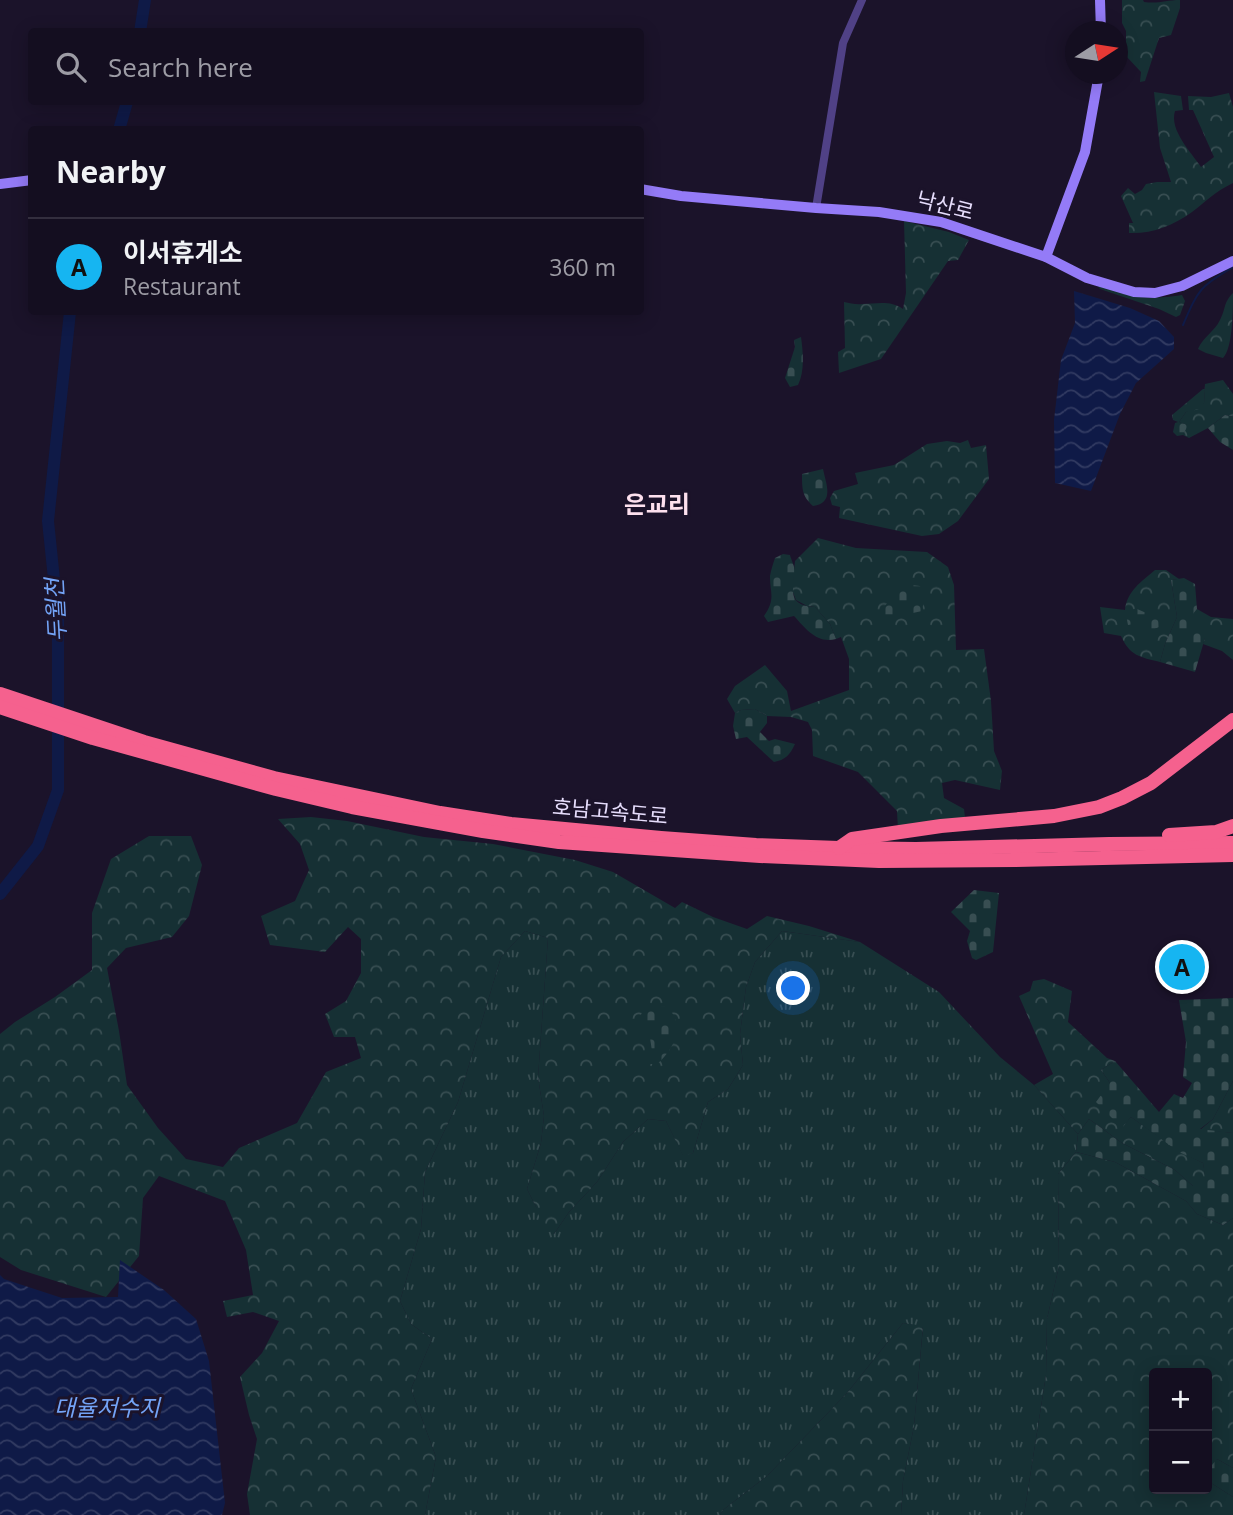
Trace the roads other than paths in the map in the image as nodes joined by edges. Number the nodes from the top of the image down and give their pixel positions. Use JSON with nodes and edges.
{"nodes":[{"id":1,"x":862,"y":0,"type":"edge"},
{"id":2,"x":1100,"y":0,"type":"edge"},
{"id":3,"x":1101,"y":21,"type":"edge"},
{"id":4,"x":1097,"y":84,"type":"edge"},
{"id":5,"x":28,"y":180,"type":"edge"},
{"id":6,"x":0,"y":184,"type":"edge"},
{"id":7,"x":644,"y":190,"type":"edge"},
{"id":8,"x":816,"y":208,"type":"junction"},
{"id":9,"x":1046,"y":257,"type":"junction"},
{"id":10,"x":1233,"y":261,"type":"edge"},
{"id":11,"x":0,"y":694,"type":"edge"},
{"id":12,"x":0,"y":707,"type":"edge"},
{"id":13,"x":1233,"y":720,"type":"edge"},
{"id":14,"x":92,"y":732,"type":"junction"},
{"id":15,"x":1233,"y":826,"type":"edge"},
{"id":16,"x":1233,"y":843,"type":"edge"},
{"id":17,"x":1109,"y":844,"type":"junction"},
{"id":18,"x":839,"y":848,"type":"junction"},
{"id":19,"x":1233,"y":855,"type":"edge"}],
"edges":[{"from":1,"to":8,"type":"street"},
{"from":2,"to":3,"type":"street"},
{"from":4,"to":9,"type":"street"},
{"from":5,"to":6,"type":"street"},
{"from":7,"to":8,"type":"street","name":"낙산로"},
{"from":8,"to":9,"type":"street","name":"낙산로"},
{"from":9,"to":10,"type":"street","name":"낙산로"},
{"from":11,"to":14,"type":"highway","name":"호남고속도로"},
{"from":12,"to":14,"type":"highway","name":"호남고속도로"},
{"from":13,"to":18,"type":"highway"},
{"from":14,"to":18,"type":"highway","name":"호남고속도로"},
{"from":14,"to":19,"type":"highway","name":"호남고속도로"},
{"from":15,"to":17,"type":"highway"},
{"from":16,"to":17,"type":"highway","name":"호남고속도로"},
{"from":17,"to":18,"type":"highway","name":"호남고속도로"}]}
